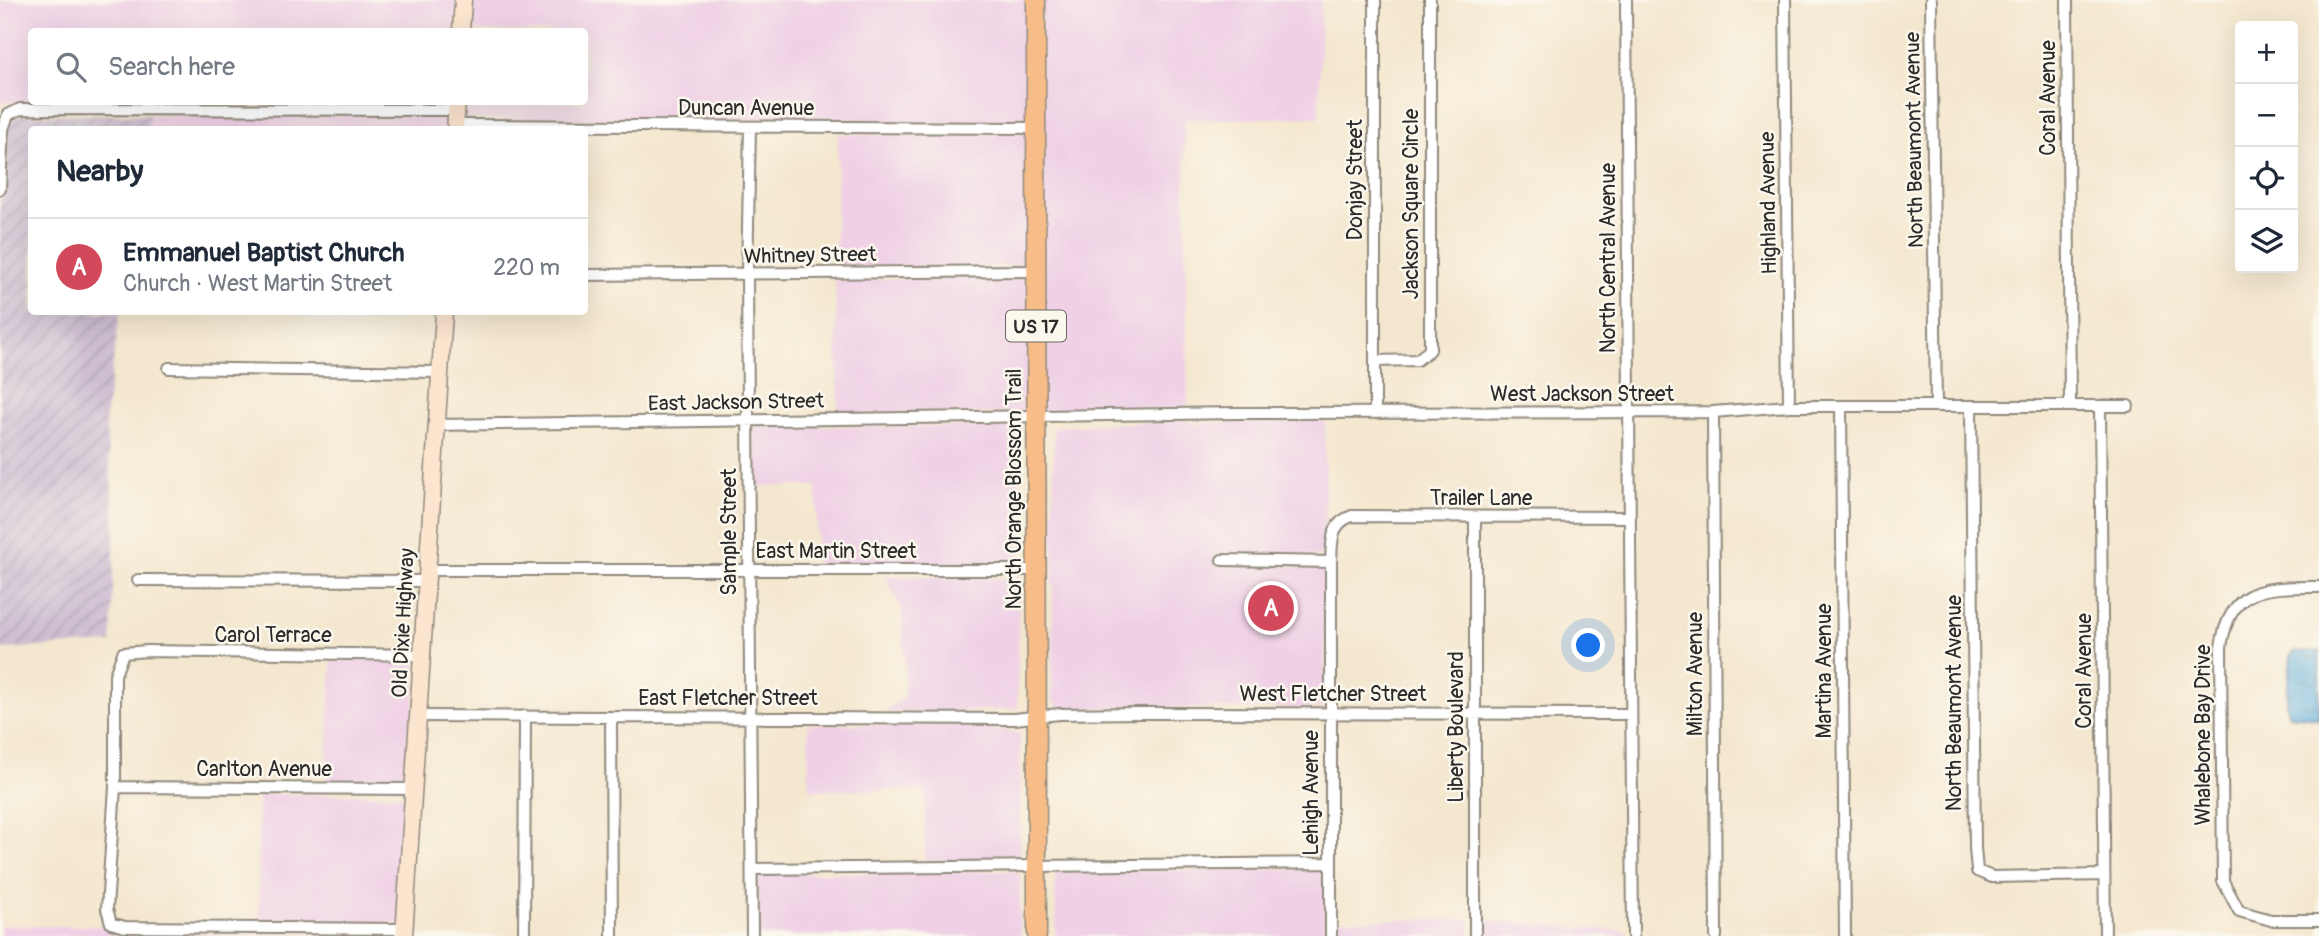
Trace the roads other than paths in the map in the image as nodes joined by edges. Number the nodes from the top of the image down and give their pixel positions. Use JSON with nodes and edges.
{"nodes":[{"id":1,"x":463,"y":0,"type":"edge"},
{"id":2,"x":1036,"y":0,"type":"edge"},
{"id":3,"x":1375,"y":0,"type":"edge"},
{"id":4,"x":1430,"y":0,"type":"edge"},
{"id":5,"x":1626,"y":0,"type":"edge"},
{"id":6,"x":1785,"y":0,"type":"edge"},
{"id":7,"x":1931,"y":0,"type":"edge"},
{"id":8,"x":2067,"y":0,"type":"edge"},
{"id":9,"x":461,"y":28,"type":"edge"},
{"id":10,"x":456,"y":116,"type":"edge"},
{"id":11,"x":750,"y":128,"type":"junction"},
{"id":12,"x":1036,"y":128,"type":"junction"},
{"id":13,"x":0,"y":189,"type":"edge"},
{"id":14,"x":1036,"y":271,"type":"junction"},
{"id":15,"x":588,"y":275,"type":"edge"},
{"id":16,"x":747,"y":275,"type":"junction"},
{"id":17,"x":444,"y":315,"type":"edge"},
{"id":18,"x":1375,"y":361,"type":"junction"},
{"id":19,"x":169,"y":368,"type":"dead end"},
{"id":20,"x":440,"y":372,"type":"junction"},
{"id":21,"x":1789,"y":406,"type":"junction"},
{"id":22,"x":1842,"y":406,"type":"junction"},
{"id":23,"x":1936,"y":406,"type":"junction"},
{"id":24,"x":1971,"y":406,"type":"junction"},
{"id":25,"x":2070,"y":406,"type":"junction"},
{"id":26,"x":2100,"y":406,"type":"junction"},
{"id":27,"x":2128,"y":406,"type":"dead end"},
{"id":28,"x":1713,"y":412,"type":"junction"},
{"id":29,"x":1376,"y":413,"type":"junction"},
{"id":30,"x":1629,"y":413,"type":"junction"},
{"id":31,"x":1036,"y":418,"type":"junction"},
{"id":32,"x":749,"y":420,"type":"junction"},
{"id":33,"x":436,"y":425,"type":"junction"},
{"id":34,"x":1629,"y":517,"type":"junction"},
{"id":35,"x":1475,"y":518,"type":"junction"},
{"id":36,"x":1337,"y":525,"type":"joint"},
{"id":37,"x":1222,"y":560,"type":"dead end"},
{"id":38,"x":1331,"y":562,"type":"junction"},
{"id":39,"x":748,"y":570,"type":"junction"},
{"id":40,"x":1036,"y":570,"type":"junction"},
{"id":41,"x":426,"y":576,"type":"junction"},
{"id":42,"x":138,"y":580,"type":"dead end"},
{"id":43,"x":2319,"y":587,"type":"edge"},
{"id":44,"x":422,"y":655,"type":"junction"},
{"id":45,"x":1330,"y":713,"type":"junction"},
{"id":46,"x":1475,"y":713,"type":"junction"},
{"id":47,"x":1629,"y":714,"type":"junction"},
{"id":48,"x":419,"y":716,"type":"junction"},
{"id":49,"x":525,"y":716,"type":"junction"},
{"id":50,"x":1037,"y":716,"type":"junction"},
{"id":51,"x":611,"y":717,"type":"junction"},
{"id":52,"x":750,"y":718,"type":"junction"},
{"id":53,"x":115,"y":788,"type":"junction"},
{"id":54,"x":414,"y":789,"type":"junction"},
{"id":55,"x":1330,"y":863,"type":"junction"},
{"id":56,"x":1037,"y":865,"type":"junction"},
{"id":57,"x":752,"y":869,"type":"junction"},
{"id":58,"x":2104,"y":875,"type":"junction"},
{"id":59,"x":2319,"y":920,"type":"edge"},
{"id":60,"x":404,"y":932,"type":"edge"},
{"id":61,"x":524,"y":936,"type":"edge"},
{"id":62,"x":612,"y":936,"type":"edge"},
{"id":63,"x":752,"y":936,"type":"edge"},
{"id":64,"x":1037,"y":936,"type":"edge"},
{"id":65,"x":1331,"y":936,"type":"edge"},
{"id":66,"x":1475,"y":936,"type":"edge"},
{"id":67,"x":1633,"y":936,"type":"edge"},
{"id":68,"x":1716,"y":936,"type":"edge"},
{"id":69,"x":1845,"y":936,"type":"edge"},
{"id":70,"x":2105,"y":936,"type":"edge"}],
"edges":[{"from":1,"to":9,"type":"street"},
{"from":2,"to":12,"type":"main road","name":"North Orange Blossom Trail","number":"US 17"},
{"from":3,"to":18,"type":"street","name":"Donjay Street"},
{"from":4,"to":18,"type":"street","name":"Jackson Square Circle"},
{"from":5,"to":30,"type":"street","name":"North Central Avenue"},
{"from":6,"to":21,"type":"street","name":"Highland Avenue"},
{"from":7,"to":23,"type":"street","name":"North Beaumont Avenue"},
{"from":8,"to":25,"type":"street","name":"Coral Avenue"},
{"from":10,"to":11,"type":"street","name":"Duncan Avenue"},
{"from":10,"to":13,"type":"street","name":"Duncan Avenue"},
{"from":11,"to":12,"type":"street","name":"Duncan Avenue"},
{"from":11,"to":16,"type":"street","name":"Sample Street"},
{"from":12,"to":14,"type":"main road","name":"North Orange Blossom Trail","number":"US 17"},
{"from":14,"to":16,"type":"street","name":"Whitney Street"},
{"from":14,"to":31,"type":"main road","name":"North Orange Blossom Trail","number":"US 17"},
{"from":15,"to":16,"type":"street","name":"Whitney Street"},
{"from":16,"to":32,"type":"street","name":"Sample Street"},
{"from":17,"to":20,"type":"street","name":"Old Dixie Highway"},
{"from":18,"to":29,"type":"street","name":"Donjay Street"},
{"from":19,"to":20,"type":"street"},
{"from":20,"to":33,"type":"street","name":"Old Dixie Highway"},
{"from":21,"to":22,"type":"street","name":"West Jackson Street"},
{"from":21,"to":28,"type":"street","name":"West Jackson Street"},
{"from":22,"to":23,"type":"street","name":"West Jackson Street"},
{"from":22,"to":69,"type":"street","name":"Martina Avenue"},
{"from":23,"to":24,"type":"street","name":"West Jackson Street"},
{"from":24,"to":25,"type":"street","name":"West Jackson Street"},
{"from":24,"to":58,"type":"street","name":"North Beaumont Avenue"},
{"from":25,"to":26,"type":"street","name":"West Jackson Street"},
{"from":26,"to":27,"type":"street","name":"West Jackson Street"},
{"from":26,"to":58,"type":"street","name":"Coral Avenue"},
{"from":28,"to":30,"type":"street","name":"West Jackson Street"},
{"from":28,"to":68,"type":"street","name":"Milton Avenue"},
{"from":29,"to":30,"type":"street","name":"West Jackson Street"},
{"from":29,"to":31,"type":"street","name":"West Jackson Street"},
{"from":30,"to":34,"type":"street","name":"North Central Avenue"},
{"from":31,"to":32,"type":"street","name":"East Jackson Street"},
{"from":31,"to":40,"type":"main road","name":"North Orange Blossom Trail","number":"US 17"},
{"from":32,"to":33,"type":"street","name":"East Jackson Street"},
{"from":32,"to":39,"type":"street","name":"Sample Street"},
{"from":33,"to":41,"type":"street","name":"Old Dixie Highway"},
{"from":34,"to":35,"type":"street","name":"Trailer Lane"},
{"from":34,"to":47,"type":"street","name":"North Central Avenue"},
{"from":35,"to":36,"type":"street","name":"Trailer Lane"},
{"from":35,"to":46,"type":"street","name":"Liberty Boulevard"},
{"from":36,"to":38,"type":"street","name":"Lehigh Avenue"},
{"from":37,"to":38,"type":"street"},
{"from":38,"to":45,"type":"street","name":"Lehigh Avenue"},
{"from":39,"to":40,"type":"street","name":"East Martin Street"},
{"from":39,"to":41,"type":"street","name":"East Martin Street"},
{"from":39,"to":52,"type":"street","name":"Sample Street"},
{"from":40,"to":50,"type":"main road","name":"North Orange Blossom Trail","number":"US 17"},
{"from":41,"to":42,"type":"street","name":"East Martin Street"},
{"from":41,"to":44,"type":"street","name":"Old Dixie Highway"},
{"from":43,"to":59,"type":"street","name":"Whalebone Bay Drive"},
{"from":44,"to":48,"type":"street","name":"Old Dixie Highway"},
{"from":44,"to":53,"type":"street","name":"Carol Terrace"},
{"from":45,"to":46,"type":"street","name":"West Fletcher Street"},
{"from":45,"to":50,"type":"street","name":"West Fletcher Street"},
{"from":45,"to":55,"type":"street","name":"Lehigh Avenue"},
{"from":46,"to":47,"type":"street","name":"West Fletcher Street"},
{"from":46,"to":66,"type":"street","name":"Liberty Boulevard"},
{"from":47,"to":67,"type":"street","name":"North Central Avenue"},
{"from":48,"to":49,"type":"street","name":"East Fletcher Street"},
{"from":48,"to":54,"type":"street","name":"Old Dixie Highway"},
{"from":49,"to":51,"type":"street","name":"East Fletcher Street"},
{"from":49,"to":61,"type":"street"},
{"from":50,"to":52,"type":"street","name":"East Fletcher Street"},
{"from":50,"to":56,"type":"main road","name":"North Orange Blossom Trail","number":"US 17"},
{"from":51,"to":52,"type":"street","name":"East Fletcher Street"},
{"from":51,"to":62,"type":"street"},
{"from":52,"to":57,"type":"street","name":"Sample Street"},
{"from":53,"to":54,"type":"street","name":"Carlton Avenue"},
{"from":53,"to":60,"type":"street"},
{"from":54,"to":60,"type":"street","name":"Old Dixie Highway"},
{"from":55,"to":56,"type":"street"},
{"from":55,"to":65,"type":"street","name":"Lehigh Avenue"},
{"from":56,"to":57,"type":"street"},
{"from":56,"to":64,"type":"main road","name":"North Orange Blossom Trail","number":"US 17"},
{"from":57,"to":63,"type":"street","name":"Sample Street"},
{"from":58,"to":70,"type":"street","name":"Coral Avenue"}]}
